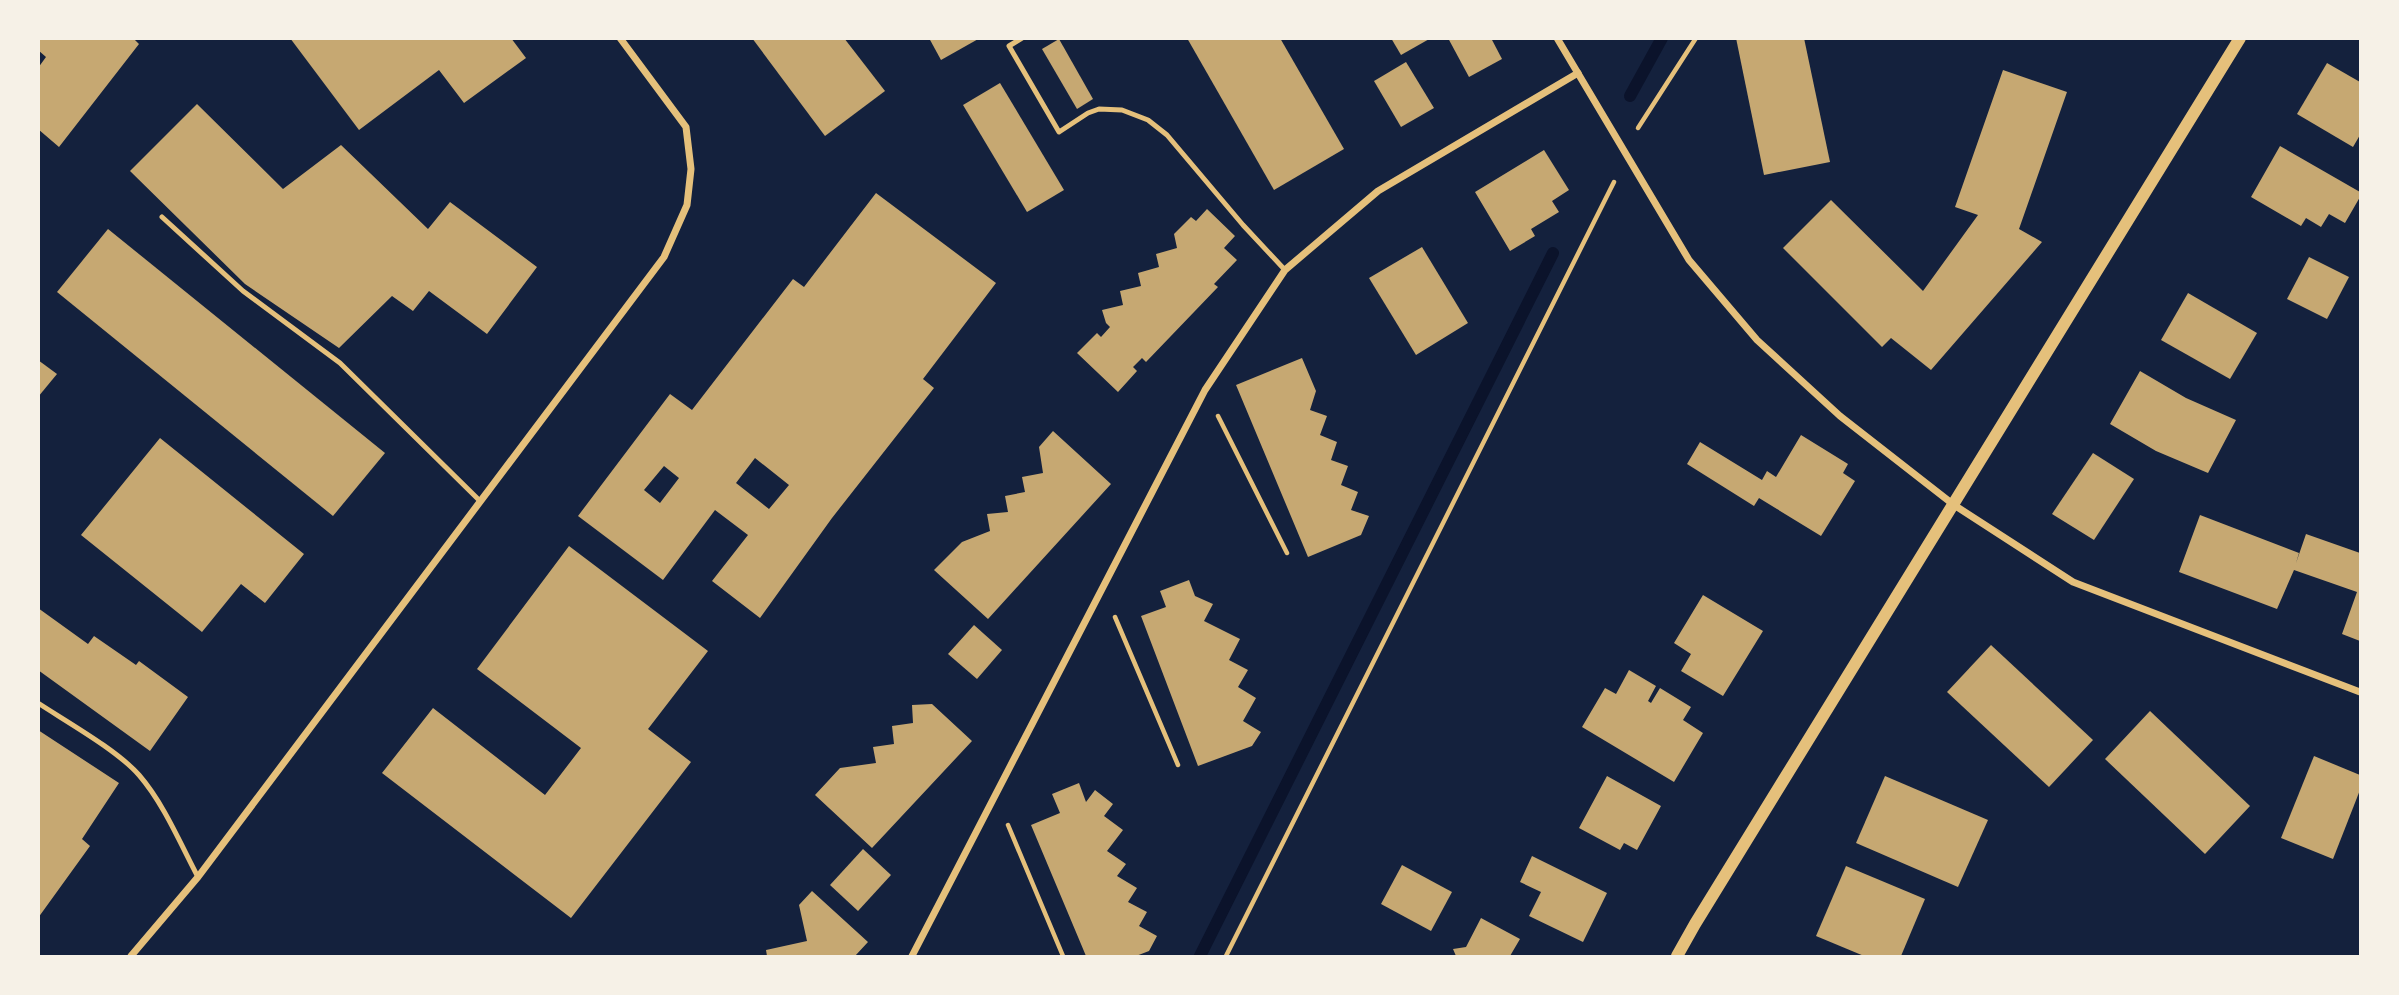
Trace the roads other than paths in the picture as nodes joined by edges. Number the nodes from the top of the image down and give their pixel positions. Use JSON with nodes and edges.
{"nodes":[{"id":1,"x":621,"y":38,"type":"edge"},
{"id":2,"x":1022,"y":38,"type":"edge"},
{"id":3,"x":1558,"y":38,"type":"edge"},
{"id":4,"x":2240,"y":38,"type":"edge"},
{"id":5,"x":1578,"y":73,"type":"junction"},
{"id":6,"x":162,"y":217,"type":"dead end"},
{"id":7,"x":1285,"y":270,"type":"junction"},
{"id":8,"x":480,"y":501,"type":"junction"},
{"id":9,"x":1954,"y":505,"type":"junction"},
{"id":10,"x":2361,"y":692,"type":"edge"},
{"id":11,"x":38,"y":703,"type":"edge"},
{"id":12,"x":198,"y":877,"type":"junction"},
{"id":13,"x":131,"y":957,"type":"edge"},
{"id":14,"x":912,"y":957,"type":"edge"},
{"id":15,"x":1677,"y":957,"type":"edge"}],
"edges":[{"from":1,"to":8,"type":"street"},
{"from":2,"to":7,"type":"lane"},
{"from":3,"to":5,"type":"street"},
{"from":4,"to":9,"type":"street"},
{"from":5,"to":7,"type":"street"},
{"from":5,"to":9,"type":"street"},
{"from":6,"to":8,"type":"lane"},
{"from":7,"to":14,"type":"street"},
{"from":8,"to":12,"type":"street"},
{"from":9,"to":10,"type":"street"},
{"from":9,"to":15,"type":"street"},
{"from":11,"to":12,"type":"lane"},
{"from":12,"to":13,"type":"street"}]}
